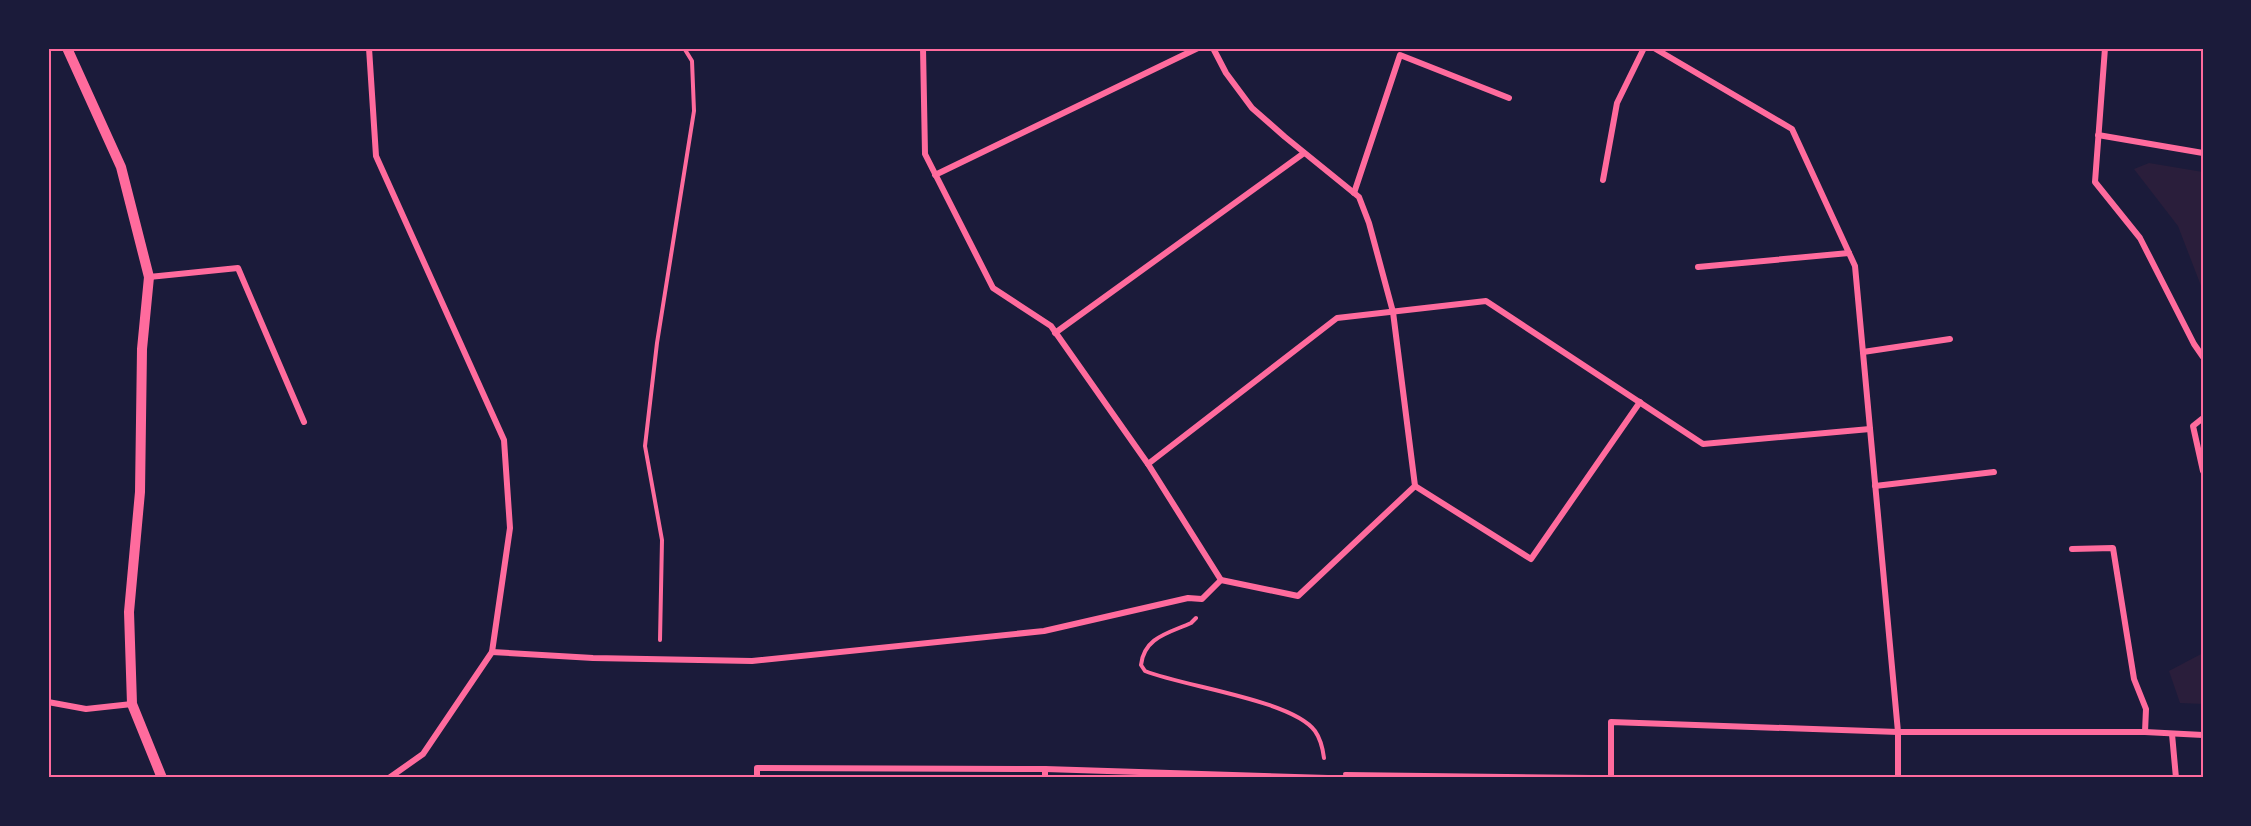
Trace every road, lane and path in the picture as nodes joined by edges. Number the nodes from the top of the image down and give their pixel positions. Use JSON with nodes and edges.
{"nodes":[{"id":1,"x":67,"y":48,"type":"edge"},
{"id":2,"x":369,"y":48,"type":"edge"},
{"id":3,"x":684,"y":48,"type":"edge"},
{"id":4,"x":923,"y":48,"type":"edge"},
{"id":5,"x":1198,"y":48,"type":"edge"},
{"id":6,"x":1213,"y":48,"type":"edge"},
{"id":7,"x":1644,"y":48,"type":"edge"},
{"id":8,"x":1654,"y":48,"type":"edge"},
{"id":9,"x":2104,"y":48,"type":"edge"},
{"id":10,"x":1509,"y":98,"type":"dead end"},
{"id":11,"x":2098,"y":135,"type":"junction"},
{"id":12,"x":1304,"y":153,"type":"junction"},
{"id":13,"x":2203,"y":153,"type":"edge"},
{"id":14,"x":935,"y":175,"type":"junction"},
{"id":15,"x":1603,"y":180,"type":"dead end"},
{"id":16,"x":1354,"y":193,"type":"junction"},
{"id":17,"x":1849,"y":253,"type":"junction"},
{"id":18,"x":1698,"y":267,"type":"dead end"},
{"id":19,"x":149,"y":277,"type":"junction"},
{"id":20,"x":1393,"y":312,"type":"junction"},
{"id":21,"x":1055,"y":333,"type":"junction"},
{"id":22,"x":1950,"y":339,"type":"dead end"},
{"id":23,"x":1863,"y":352,"type":"junction"},
{"id":24,"x":2203,"y":357,"type":"edge"},
{"id":25,"x":1640,"y":402,"type":"junction"},
{"id":26,"x":2203,"y":418,"type":"edge"},
{"id":27,"x":304,"y":422,"type":"dead end"},
{"id":28,"x":1870,"y":429,"type":"junction"},
{"id":29,"x":1148,"y":464,"type":"junction"},
{"id":30,"x":2203,"y":471,"type":"edge"},
{"id":31,"x":1994,"y":472,"type":"dead end"},
{"id":32,"x":1415,"y":486,"type":"junction"},
{"id":33,"x":1875,"y":486,"type":"junction"},
{"id":34,"x":2072,"y":549,"type":"dead end"},
{"id":35,"x":1221,"y":580,"type":"junction"},
{"id":36,"x":1202,"y":599,"type":"junction"},
{"id":37,"x":492,"y":652,"type":"junction"},
{"id":38,"x":659,"y":659,"type":"junction"},
{"id":39,"x":48,"y":702,"type":"edge"},
{"id":40,"x":132,"y":704,"type":"junction"},
{"id":41,"x":1898,"y":732,"type":"junction"},
{"id":42,"x":2145,"y":732,"type":"junction"},
{"id":43,"x":2172,"y":734,"type":"junction"},
{"id":44,"x":2203,"y":735,"type":"edge"},
{"id":45,"x":1045,"y":769,"type":"junction"},
{"id":46,"x":1328,"y":776,"type":"edge"},
{"id":47,"x":162,"y":778,"type":"edge"},
{"id":48,"x":389,"y":778,"type":"edge"},
{"id":49,"x":757,"y":778,"type":"edge"},
{"id":50,"x":1045,"y":778,"type":"edge"},
{"id":51,"x":1611,"y":778,"type":"edge"},
{"id":52,"x":1898,"y":778,"type":"edge"},
{"id":53,"x":2176,"y":778,"type":"edge"}],
"edges":[{"from":1,"to":19,"type":"street"},
{"from":2,"to":37,"type":"street"},
{"from":3,"to":38,"type":"path"},
{"from":4,"to":14,"type":"street"},
{"from":5,"to":14,"type":"street"},
{"from":6,"to":12,"type":"street"},
{"from":7,"to":15,"type":"street"},
{"from":8,"to":17,"type":"street"},
{"from":9,"to":11,"type":"street"},
{"from":10,"to":16,"type":"street"},
{"from":11,"to":13,"type":"street"},
{"from":11,"to":24,"type":"street"},
{"from":12,"to":16,"type":"street"},
{"from":12,"to":21,"type":"street"},
{"from":14,"to":21,"type":"street"},
{"from":16,"to":20,"type":"street"},
{"from":17,"to":18,"type":"street"},
{"from":17,"to":23,"type":"street"},
{"from":19,"to":27,"type":"street"},
{"from":19,"to":40,"type":"street"},
{"from":20,"to":25,"type":"street"},
{"from":20,"to":29,"type":"street"},
{"from":20,"to":32,"type":"street"},
{"from":21,"to":29,"type":"street"},
{"from":22,"to":23,"type":"street"},
{"from":23,"to":28,"type":"street"},
{"from":25,"to":28,"type":"street"},
{"from":25,"to":32,"type":"street"},
{"from":26,"to":30,"type":"street"},
{"from":28,"to":33,"type":"street"},
{"from":29,"to":35,"type":"street"},
{"from":31,"to":33,"type":"street"},
{"from":32,"to":35,"type":"street"},
{"from":33,"to":41,"type":"street"},
{"from":34,"to":42,"type":"street"},
{"from":35,"to":36,"type":"street"},
{"from":36,"to":38,"type":"street"},
{"from":36,"to":46,"type":"path"},
{"from":37,"to":38,"type":"street"},
{"from":37,"to":48,"type":"street"},
{"from":39,"to":40,"type":"street"},
{"from":40,"to":47,"type":"street"},
{"from":41,"to":42,"type":"street"},
{"from":41,"to":51,"type":"street"},
{"from":41,"to":52,"type":"street"},
{"from":42,"to":43,"type":"street"},
{"from":43,"to":44,"type":"street"},
{"from":43,"to":53,"type":"street"},
{"from":45,"to":46,"type":"street"},
{"from":45,"to":49,"type":"street"},
{"from":45,"to":50,"type":"street"},
{"from":46,"to":51,"type":"path"}]}
